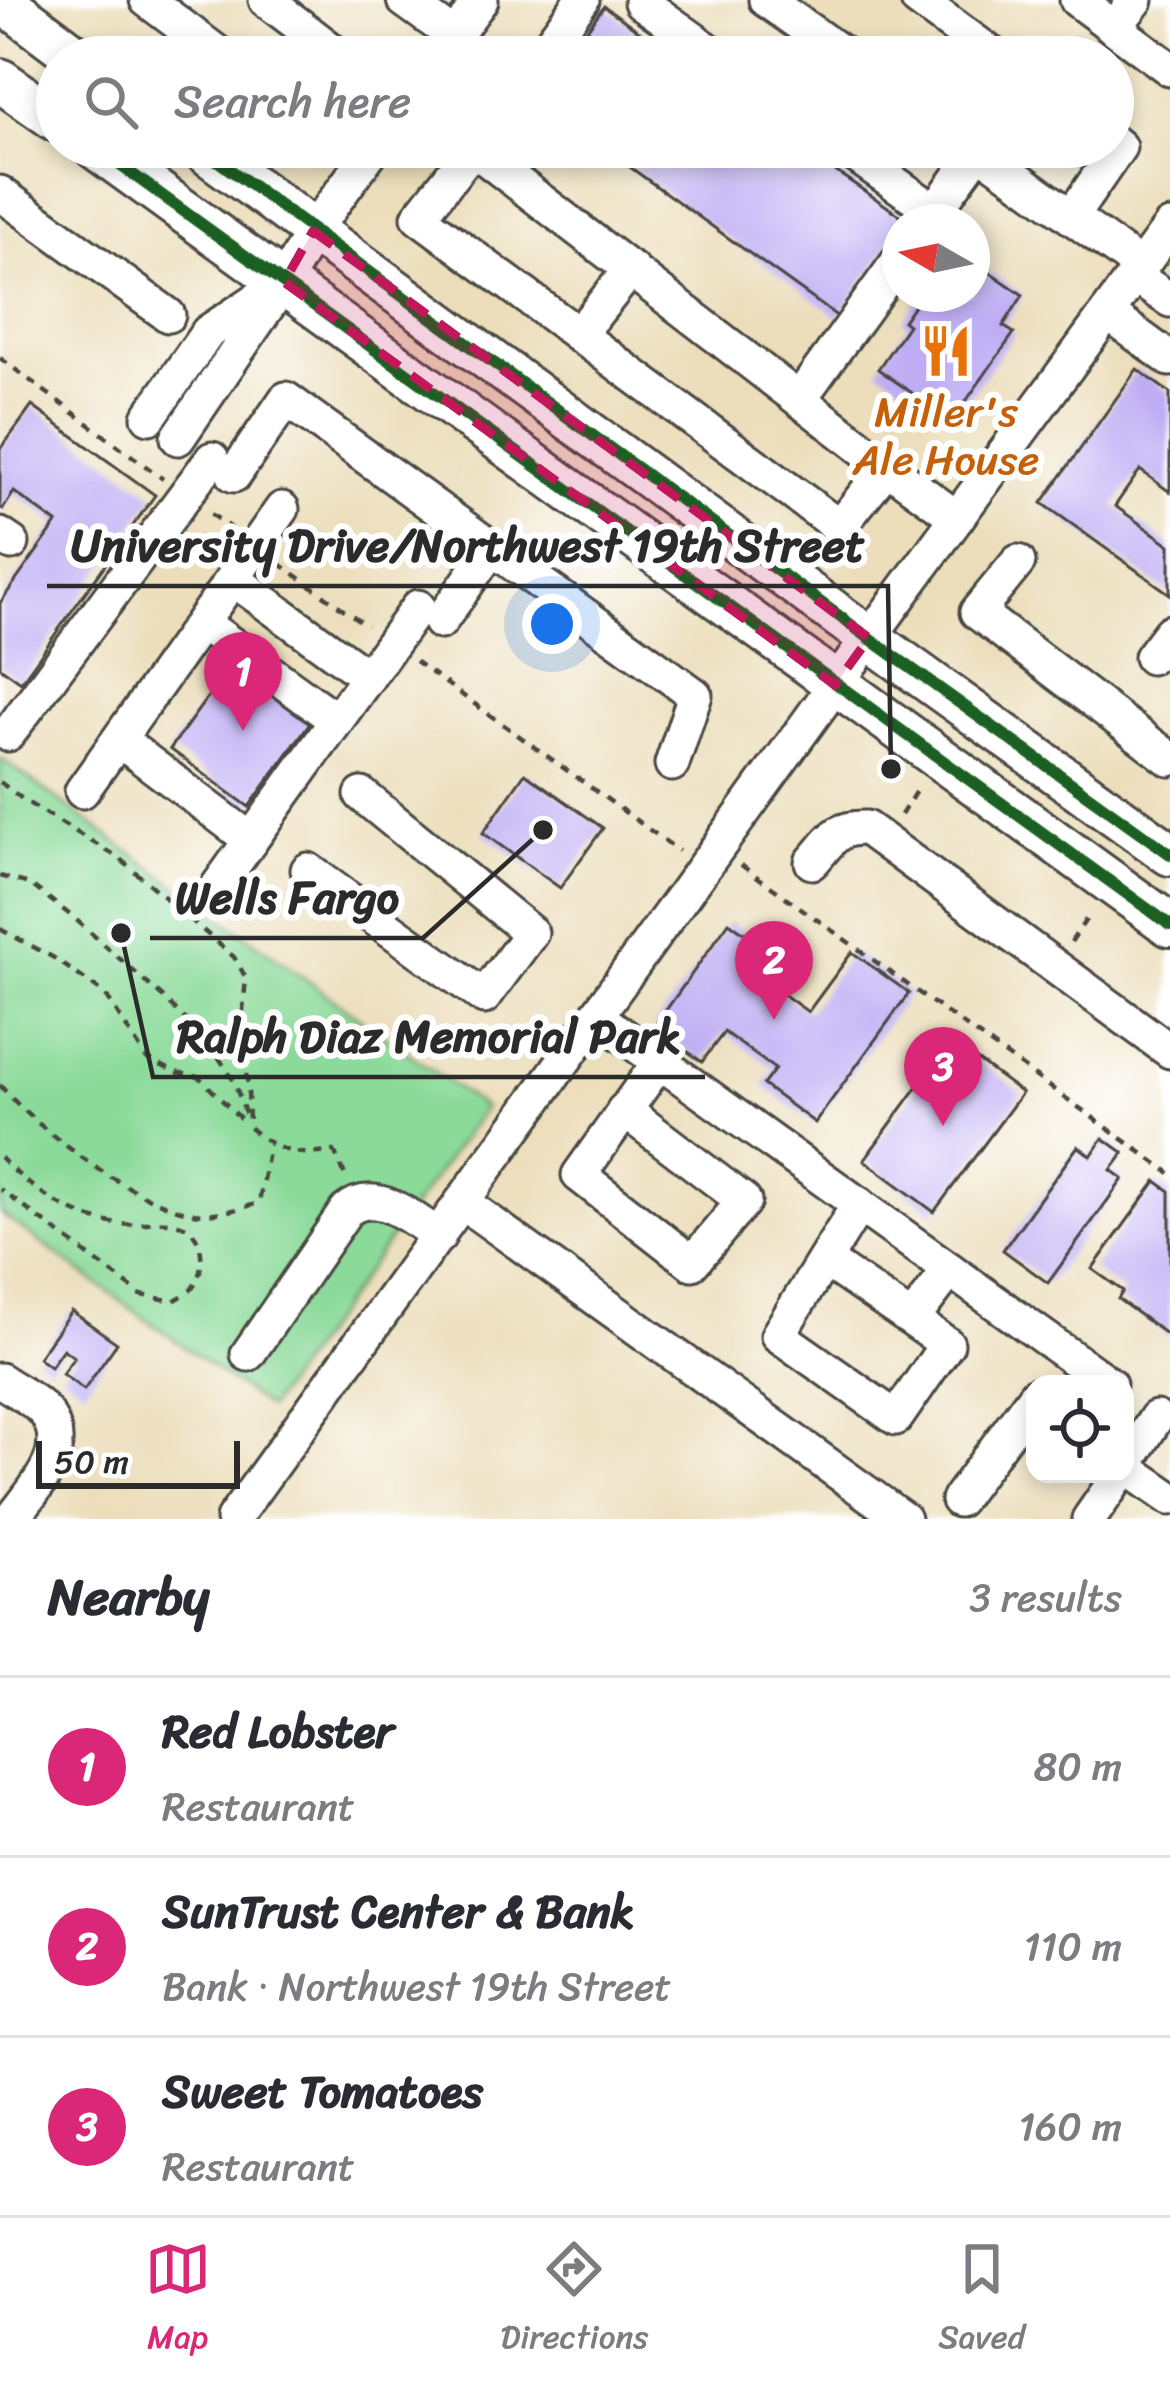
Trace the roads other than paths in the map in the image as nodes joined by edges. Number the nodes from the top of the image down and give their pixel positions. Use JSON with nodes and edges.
{"nodes":[{"id":1,"x":1,"y":0,"type":"edge"},
{"id":2,"x":146,"y":0,"type":"edge"},
{"id":3,"x":266,"y":0,"type":"edge"},
{"id":4,"x":404,"y":0,"type":"edge"},
{"id":5,"x":582,"y":0,"type":"edge"},
{"id":6,"x":643,"y":0,"type":"edge"},
{"id":7,"x":766,"y":0,"type":"edge"},
{"id":8,"x":918,"y":0,"type":"edge"},
{"id":9,"x":1077,"y":0,"type":"edge"},
{"id":10,"x":1136,"y":0,"type":"edge"},
{"id":11,"x":478,"y":1,"type":"edge"},
{"id":12,"x":1114,"y":28,"type":"junction"},
{"id":13,"x":49,"y":36,"type":"edge"},
{"id":14,"x":195,"y":36,"type":"edge"},
{"id":15,"x":313,"y":36,"type":"edge"},
{"id":16,"x":437,"y":36,"type":"edge"},
{"id":17,"x":453,"y":36,"type":"edge"},
{"id":18,"x":555,"y":36,"type":"edge"},
{"id":19,"x":689,"y":36,"type":"edge"},
{"id":20,"x":817,"y":36,"type":"edge"},
{"id":21,"x":967,"y":36,"type":"edge"},
{"id":22,"x":1125,"y":36,"type":"edge"},
{"id":23,"x":1134,"y":43,"type":"edge"},
{"id":24,"x":1170,"y":69,"type":"edge"},
{"id":25,"x":0,"y":80,"type":"edge"},
{"id":26,"x":36,"y":105,"type":"edge"},
{"id":27,"x":124,"y":168,"type":"edge"},
{"id":28,"x":227,"y":168,"type":"edge"},
{"id":29,"x":359,"y":168,"type":"edge"},
{"id":30,"x":457,"y":168,"type":"edge"},
{"id":31,"x":499,"y":168,"type":"edge"},
{"id":32,"x":870,"y":168,"type":"edge"},
{"id":33,"x":963,"y":168,"type":"edge"},
{"id":34,"x":1003,"y":168,"type":"edge"},
{"id":35,"x":1105,"y":168,"type":"edge"},
{"id":36,"x":0,"y":193,"type":"edge"},
{"id":37,"x":914,"y":204,"type":"edge"},
{"id":38,"x":939,"y":204,"type":"edge"},
{"id":39,"x":1071,"y":217,"type":"junction"},
{"id":40,"x":1170,"y":226,"type":"edge"},
{"id":41,"x":313,"y":232,"type":"junction"},
{"id":42,"x":631,"y":269,"type":"junction"},
{"id":43,"x":1137,"y":271,"type":"junction"},
{"id":44,"x":284,"y":282,"type":"junction"},
{"id":45,"x":882,"y":284,"type":"edge"},
{"id":46,"x":1170,"y":299,"type":"edge"},
{"id":47,"x":1107,"y":313,"type":"junction"},
{"id":48,"x":167,"y":315,"type":"dead end"},
{"id":49,"x":578,"y":334,"type":"junction"},
{"id":50,"x":1170,"y":358,"type":"edge"},
{"id":51,"x":800,"y":398,"type":"junction"},
{"id":52,"x":149,"y":416,"type":"dead end"},
{"id":53,"x":178,"y":438,"type":"dead end"},
{"id":54,"x":886,"y":467,"type":"junction"},
{"id":55,"x":282,"y":509,"type":"dead end"},
{"id":56,"x":957,"y":518,"type":"junction"},
{"id":57,"x":492,"y":548,"type":"junction"},
{"id":58,"x":1018,"y":562,"type":"dead end"},
{"id":59,"x":232,"y":579,"type":"junction"},
{"id":60,"x":202,"y":622,"type":"junction"},
{"id":61,"x":868,"y":638,"type":"junction"},
{"id":62,"x":368,"y":677,"type":"junction"},
{"id":63,"x":835,"y":685,"type":"junction"},
{"id":64,"x":336,"y":720,"type":"junction"},
{"id":65,"x":8,"y":734,"type":"dead end"},
{"id":66,"x":119,"y":740,"type":"junction"},
{"id":67,"x":1170,"y":759,"type":"edge"},
{"id":68,"x":672,"y":764,"type":"dead end"},
{"id":69,"x":82,"y":791,"type":"dead end"},
{"id":70,"x":362,"y":795,"type":"dead end"},
{"id":71,"x":251,"y":840,"type":"junction"},
{"id":72,"x":1170,"y":854,"type":"edge"},
{"id":73,"x":812,"y":862,"type":"dead end"},
{"id":74,"x":308,"y":870,"type":"dead end"},
{"id":75,"x":218,"y":886,"type":"dead end"},
{"id":76,"x":1170,"y":926,"type":"edge"},
{"id":77,"x":596,"y":1016,"type":"junction"},
{"id":78,"x":1170,"y":1051,"type":"edge"},
{"id":79,"x":660,"y":1061,"type":"junction"},
{"id":80,"x":624,"y":1109,"type":"junction"},
{"id":81,"x":462,"y":1202,"type":"junction"},
{"id":82,"x":859,"y":1204,"type":"junction"},
{"id":83,"x":439,"y":1236,"type":"junction"},
{"id":84,"x":825,"y":1260,"type":"junction"},
{"id":85,"x":950,"y":1270,"type":"junction"},
{"id":86,"x":913,"y":1318,"type":"junction"},
{"id":87,"x":1066,"y":1353,"type":"junction"},
{"id":88,"x":248,"y":1354,"type":"dead end"},
{"id":89,"x":1050,"y":1375,"type":"edge"},
{"id":90,"x":1096,"y":1375,"type":"edge"},
{"id":91,"x":0,"y":1380,"type":"edge"},
{"id":92,"x":1134,"y":1402,"type":"edge"},
{"id":93,"x":1026,"y":1407,"type":"edge"},
{"id":94,"x":1163,"y":1423,"type":"edge"},
{"id":95,"x":1134,"y":1457,"type":"edge"},
{"id":96,"x":1134,"y":1475,"type":"edge"},
{"id":97,"x":1114,"y":1483,"type":"edge"},
{"id":98,"x":1170,"y":1498,"type":"edge"},
{"id":99,"x":958,"y":1501,"type":"dead end"},
{"id":100,"x":12,"y":1519,"type":"edge"},
{"id":101,"x":233,"y":1519,"type":"edge"},
{"id":102,"x":902,"y":1519,"type":"edge"},
{"id":103,"x":1089,"y":1519,"type":"edge"}],
"edges":[{"from":1,"to":13,"type":"main road"},
{"from":2,"to":14,"type":"street"},
{"from":3,"to":15,"type":"street"},
{"from":4,"to":16,"type":"street"},
{"from":5,"to":18,"type":"street"},
{"from":6,"to":19,"type":"street"},
{"from":7,"to":20,"type":"street"},
{"from":8,"to":21,"type":"street"},
{"from":9,"to":12,"type":"street"},
{"from":10,"to":12,"type":"street"},
{"from":11,"to":17,"type":"street"},
{"from":12,"to":22,"type":"street"},
{"from":23,"to":24,"type":"street"},
{"from":25,"to":26,"type":"main road"},
{"from":27,"to":44,"type":"main road"},
{"from":28,"to":41,"type":"main road"},
{"from":29,"to":41,"type":"street"},
{"from":30,"to":49,"type":"street"},
{"from":31,"to":42,"type":"street"},
{"from":32,"to":37,"type":"street"},
{"from":33,"to":38,"type":"street"},
{"from":34,"to":39,"type":"street"},
{"from":35,"to":39,"type":"street"},
{"from":36,"to":48,"type":"street"},
{"from":39,"to":43,"type":"street"},
{"from":40,"to":43,"type":"street"},
{"from":41,"to":44,"type":"street"},
{"from":41,"to":61,"type":"main road"},
{"from":42,"to":49,"type":"street"},
{"from":42,"to":51,"type":"street"},
{"from":43,"to":46,"type":"street"},
{"from":43,"to":47,"type":"street"},
{"from":44,"to":52,"type":"street"},
{"from":44,"to":53,"type":"street"},
{"from":44,"to":63,"type":"main road"},
{"from":45,"to":51,"type":"street"},
{"from":47,"to":50,"type":"street"},
{"from":47,"to":56,"type":"street"},
{"from":49,"to":54,"type":"street"},
{"from":51,"to":54,"type":"street"},
{"from":54,"to":56,"type":"street"},
{"from":55,"to":59,"type":"street"},
{"from":56,"to":61,"type":"street"},
{"from":57,"to":62,"type":"street"},
{"from":57,"to":65,"type":"street"},
{"from":57,"to":68,"type":"street"},
{"from":58,"to":67,"type":"street"},
{"from":59,"to":60,"type":"street"},
{"from":59,"to":62,"type":"street"},
{"from":60,"to":64,"type":"street"},
{"from":60,"to":66,"type":"street"},
{"from":61,"to":63,"type":"street"},
{"from":61,"to":72,"type":"main road"},
{"from":62,"to":64,"type":"street"},
{"from":63,"to":76,"type":"main road"},
{"from":63,"to":77,"type":"street"},
{"from":64,"to":71,"type":"street"},
{"from":66,"to":69,"type":"street"},
{"from":66,"to":71,"type":"street"},
{"from":70,"to":74,"type":"street"},
{"from":71,"to":75,"type":"street"},
{"from":73,"to":78,"type":"street"},
{"from":77,"to":79,"type":"street"},
{"from":77,"to":81,"type":"street"},
{"from":79,"to":80,"type":"street"},
{"from":79,"to":82,"type":"street"},
{"from":80,"to":80,"type":"street"},
{"from":81,"to":83,"type":"street"},
{"from":81,"to":102,"type":"street"},
{"from":82,"to":84,"type":"street"},
{"from":82,"to":85,"type":"street"},
{"from":83,"to":88,"type":"street"},
{"from":83,"to":101,"type":"street"},
{"from":84,"to":86,"type":"street"},
{"from":84,"to":86,"type":"street"},
{"from":85,"to":86,"type":"street"},
{"from":85,"to":87,"type":"street"},
{"from":87,"to":89,"type":"street"},
{"from":87,"to":90,"type":"street"},
{"from":91,"to":100,"type":"street"},
{"from":92,"to":94,"type":"street"},
{"from":93,"to":99,"type":"street"},
{"from":94,"to":95,"type":"street"},
{"from":96,"to":98,"type":"street"},
{"from":97,"to":103,"type":"street"}]}
